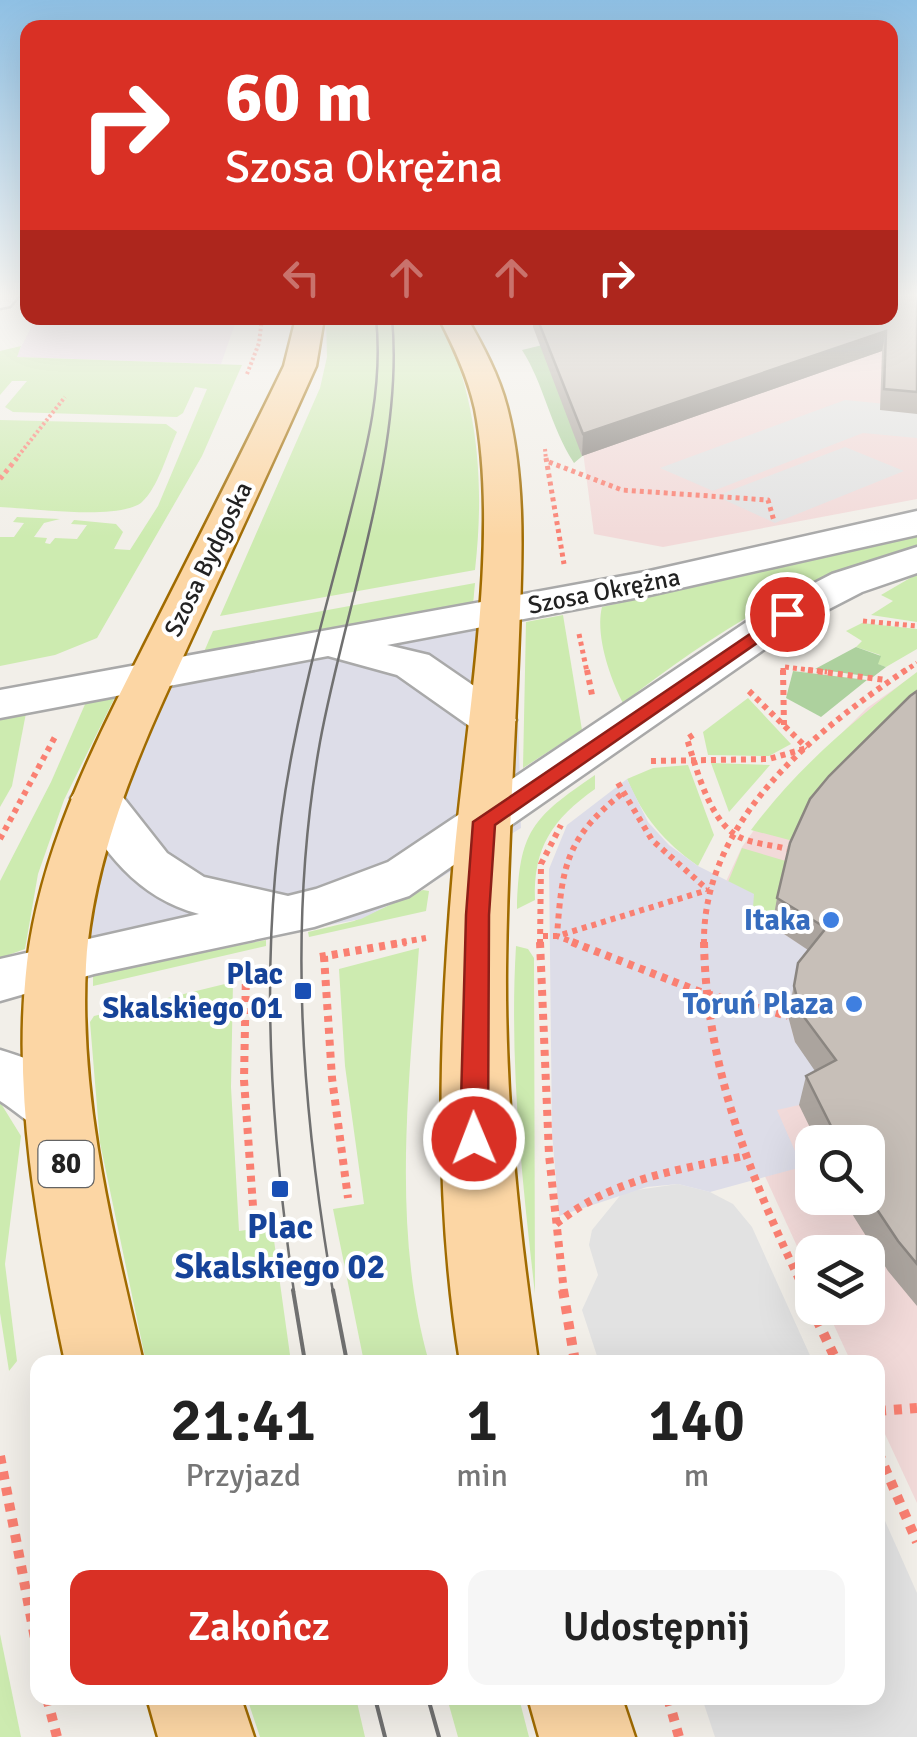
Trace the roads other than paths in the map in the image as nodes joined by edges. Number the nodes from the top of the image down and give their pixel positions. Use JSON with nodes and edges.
{"nodes":[{"id":1,"x":296,"y":375,"type":"edge"},
{"id":2,"x":479,"y":375,"type":"edge"},
{"id":3,"x":917,"y":523,"type":"edge"},
{"id":4,"x":500,"y":540,"type":"junction"},
{"id":5,"x":917,"y":559,"type":"edge"},
{"id":6,"x":645,"y":584,"type":"junction"},
{"id":7,"x":499,"y":612,"type":"junction"},
{"id":8,"x":290,"y":650,"type":"junction"},
{"id":9,"x":151,"y":677,"type":"junction"},
{"id":10,"x":0,"y":704,"type":"edge"},
{"id":11,"x":492,"y":720,"type":"junction"},
{"id":12,"x":97,"y":798,"type":"junction"},
{"id":13,"x":484,"y":822,"type":"junction"},
{"id":14,"x":345,"y":902,"type":"junction"},
{"id":15,"x":29,"y":971,"type":"edge"},
{"id":16,"x":0,"y":1074,"type":"edge"},
{"id":17,"x":60,"y":1110,"type":"junction"},
{"id":18,"x":103,"y":1355,"type":"edge"},
{"id":19,"x":497,"y":1355,"type":"edge"},
{"id":20,"x":196,"y":1705,"type":"edge"},
{"id":21,"x":577,"y":1705,"type":"edge"},
{"id":22,"x":206,"y":1737,"type":"edge"},
{"id":23,"x":587,"y":1737,"type":"edge"}],
"edges":[{"from":1,"to":9,"type":"main road","name":"Szosa Bydgoska","number":"80"},
{"from":2,"to":4,"type":"main road"},
{"from":3,"to":6,"type":"street","name":"Szosa Okrężna"},
{"from":4,"to":6,"type":"street"},
{"from":4,"to":7,"type":"main road"},
{"from":5,"to":13,"type":"street"},
{"from":6,"to":7,"type":"street","name":"Szosa Okrężna"},
{"from":7,"to":8,"type":"street","name":"Szosa Okrężna"},
{"from":7,"to":11,"type":"main road"},
{"from":8,"to":9,"type":"street","name":"Szosa Okrężna"},
{"from":8,"to":11,"type":"street","name":"Szosa Okrężna"},
{"from":9,"to":10,"type":"street","name":"Szosa Okrężna"},
{"from":9,"to":12,"type":"main road","name":"Szosa Bydgoska","number":"80"},
{"from":11,"to":13,"type":"main road"},
{"from":12,"to":14,"type":"street"},
{"from":12,"to":15,"type":"main road","number":"80"},
{"from":13,"to":14,"type":"street"},
{"from":13,"to":19,"type":"main road"},
{"from":14,"to":15,"type":"street"},
{"from":15,"to":17,"type":"main road","number":"80"},
{"from":16,"to":17,"type":"street"},
{"from":17,"to":18,"type":"main road","number":"80"},
{"from":20,"to":22,"type":"main road"},
{"from":21,"to":23,"type":"main road"}]}
